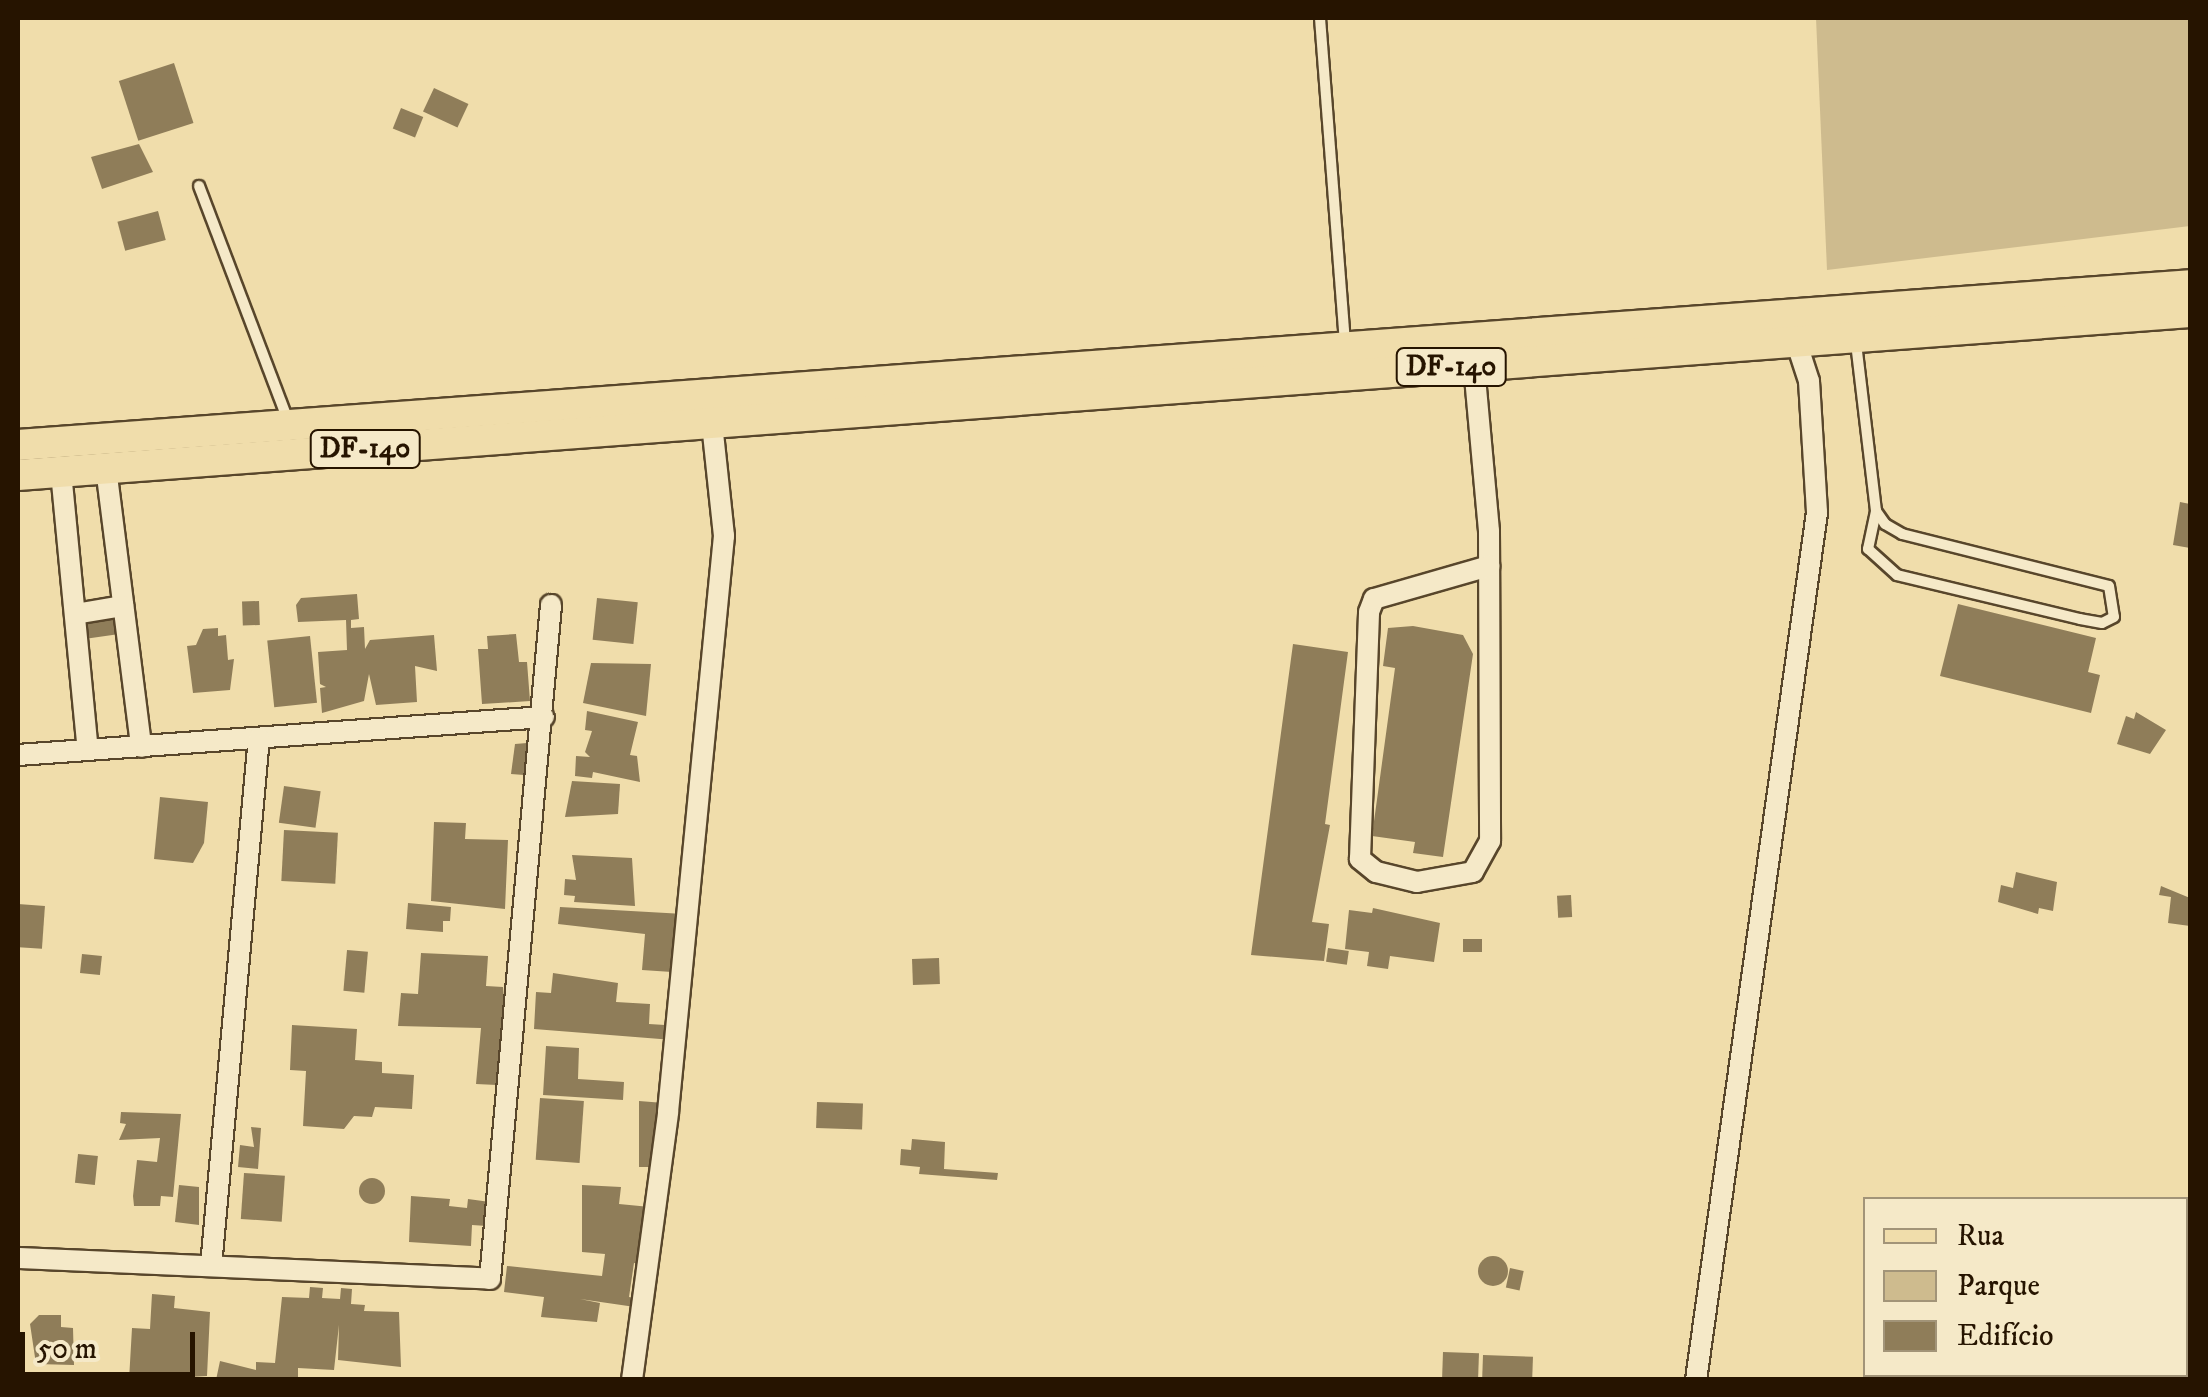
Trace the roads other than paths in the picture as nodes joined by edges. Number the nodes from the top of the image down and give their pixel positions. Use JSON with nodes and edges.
{"nodes":[{"id":1,"x":1320,"y":18,"type":"edge"},
{"id":2,"x":200,"y":186,"type":"dead end"},
{"id":3,"x":2190,"y":284,"type":"edge"},
{"id":4,"x":2190,"y":312,"type":"edge"},
{"id":5,"x":1855,"y":337,"type":"junction"},
{"id":6,"x":1796,"y":341,"type":"junction"},
{"id":7,"x":1345,"y":346,"type":"junction"},
{"id":8,"x":1474,"y":366,"type":"junction"},
{"id":9,"x":289,"y":421,"type":"junction"},
{"id":10,"x":712,"y":422,"type":"junction"},
{"id":11,"x":18,"y":445,"type":"edge"},
{"id":12,"x":106,"y":468,"type":"junction"},
{"id":13,"x":61,"y":472,"type":"junction"},
{"id":14,"x":18,"y":475,"type":"edge"},
{"id":15,"x":1876,"y":510,"type":"junction"},
{"id":16,"x":1490,"y":566,"type":"junction"},
{"id":17,"x":123,"y":606,"type":"junction"},
{"id":18,"x":551,"y":606,"type":"dead end"},
{"id":19,"x":75,"y":614,"type":"junction"},
{"id":20,"x":544,"y":717,"type":"junction"},
{"id":21,"x":260,"y":738,"type":"junction"},
{"id":22,"x":141,"y":747,"type":"junction"},
{"id":23,"x":88,"y":750,"type":"junction"},
{"id":24,"x":18,"y":754,"type":"edge"},
{"id":25,"x":18,"y":1258,"type":"edge"},
{"id":26,"x":211,"y":1266,"type":"junction"},
{"id":27,"x":632,"y":1380,"type":"edge"},
{"id":28,"x":1696,"y":1380,"type":"edge"}],
"edges":[{"from":1,"to":7,"type":"lane"},
{"from":2,"to":9,"type":"lane"},
{"from":3,"to":7,"type":"main road","number":"DF-140"},
{"from":4,"to":5,"type":"main road","number":"DF-140"},
{"from":5,"to":6,"type":"main road","number":"DF-140"},
{"from":5,"to":15,"type":"lane"},
{"from":6,"to":8,"type":"main road","number":"DF-140"},
{"from":6,"to":28,"type":"street"},
{"from":7,"to":9,"type":"main road","number":"DF-140"},
{"from":8,"to":10,"type":"main road","number":"DF-140"},
{"from":8,"to":16,"type":"street"},
{"from":9,"to":11,"type":"main road","number":"DF-140"},
{"from":10,"to":12,"type":"main road","number":"DF-140"},
{"from":10,"to":27,"type":"street"},
{"from":12,"to":13,"type":"main road","number":"DF-140"},
{"from":12,"to":17,"type":"street"},
{"from":13,"to":14,"type":"main road","number":"DF-140"},
{"from":13,"to":19,"type":"street"},
{"from":15,"to":15,"type":"lane"},
{"from":16,"to":16,"type":"street"},
{"from":17,"to":19,"type":"street"},
{"from":17,"to":22,"type":"street"},
{"from":18,"to":20,"type":"street"},
{"from":19,"to":23,"type":"street"},
{"from":20,"to":21,"type":"street"},
{"from":20,"to":26,"type":"street"},
{"from":21,"to":22,"type":"street"},
{"from":21,"to":26,"type":"street"},
{"from":22,"to":23,"type":"street"},
{"from":23,"to":24,"type":"street"},
{"from":25,"to":26,"type":"street"}]}
